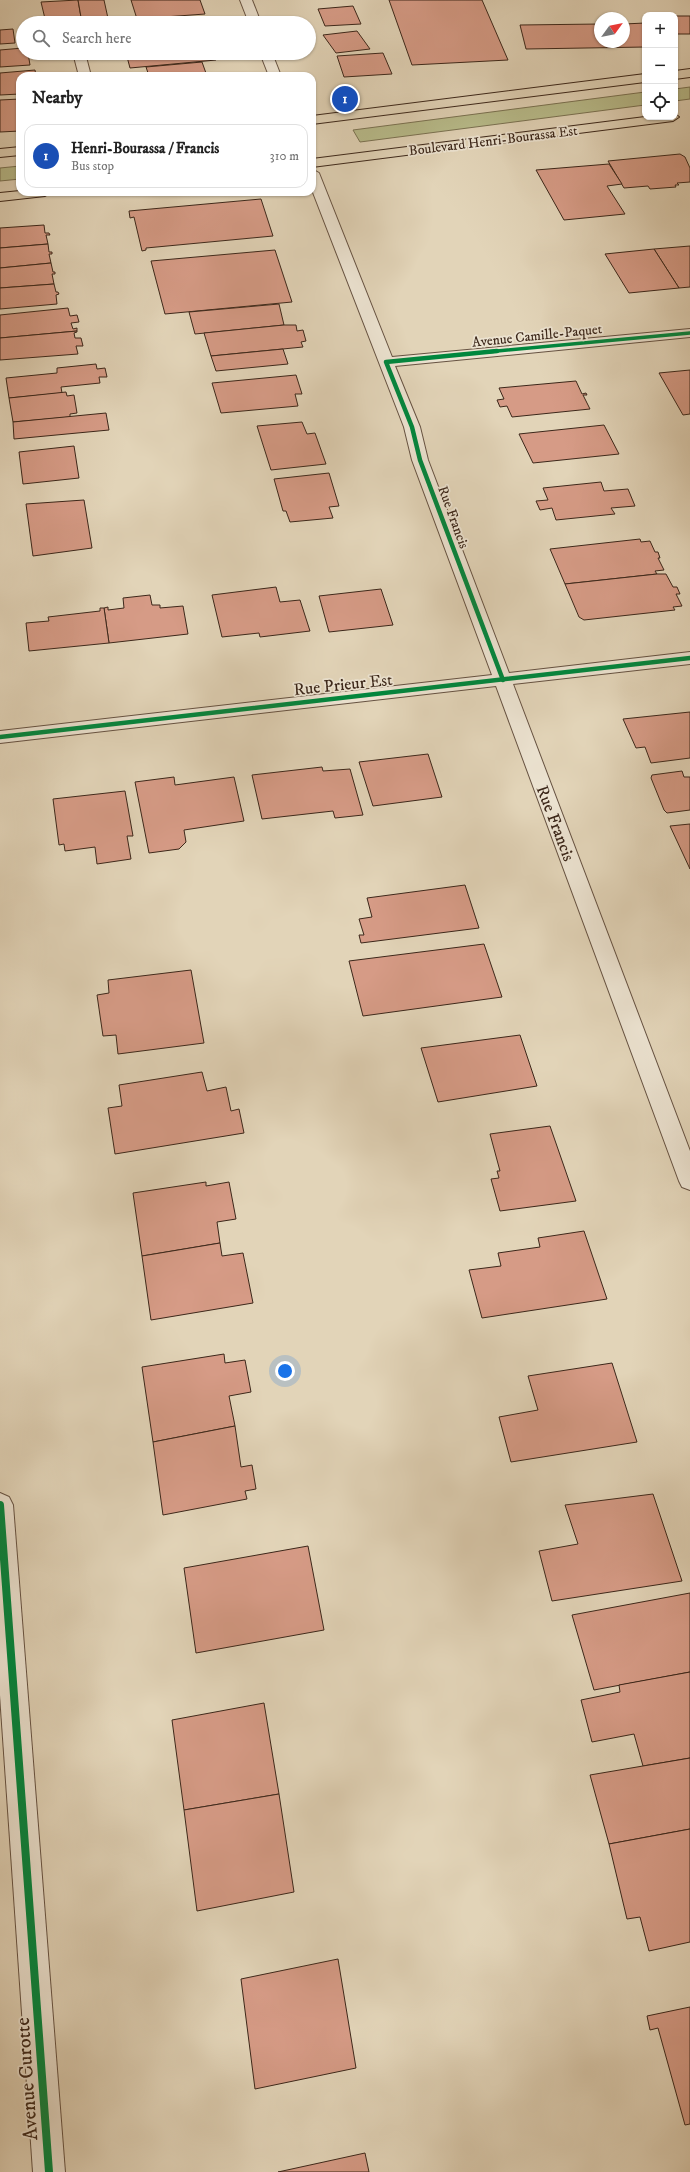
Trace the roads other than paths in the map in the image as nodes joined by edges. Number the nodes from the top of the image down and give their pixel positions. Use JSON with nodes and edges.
{"nodes":[{"id":1,"x":246,"y":0,"type":"edge"},
{"id":2,"x":250,"y":16,"type":"edge"},
{"id":3,"x":81,"y":60,"type":"edge"},
{"id":4,"x":269,"y":60,"type":"edge"},
{"id":5,"x":84,"y":72,"type":"edge"},
{"id":6,"x":273,"y":72,"type":"edge"},
{"id":7,"x":690,"y":73,"type":"edge"},
{"id":8,"x":678,"y":75,"type":"edge"},
{"id":9,"x":642,"y":78,"type":"edge"},
{"id":10,"x":316,"y":119,"type":"edge"},
{"id":11,"x":653,"y":120,"type":"edge"},
{"id":12,"x":16,"y":151,"type":"edge"},
{"id":13,"x":0,"y":153,"type":"edge"},
{"id":14,"x":316,"y":162,"type":"edge"},
{"id":15,"x":316,"y":183,"type":"edge"},
{"id":16,"x":16,"y":195,"type":"edge"},
{"id":17,"x":0,"y":197,"type":"edge"},
{"id":18,"x":690,"y":333,"type":"edge"},
{"id":19,"x":386,"y":362,"type":"junction"},
{"id":20,"x":690,"y":658,"type":"edge"},
{"id":21,"x":503,"y":680,"type":"junction"},
{"id":22,"x":0,"y":737,"type":"edge"},
{"id":23,"x":690,"y":1181,"type":"edge"},
{"id":24,"x":0,"y":1505,"type":"edge"},
{"id":25,"x":49,"y":2172,"type":"edge"}],
"edges":[{"from":1,"to":2,"type":"street"},
{"from":3,"to":5,"type":"street"},
{"from":4,"to":6,"type":"street"},
{"from":7,"to":8,"type":"main road"},
{"from":9,"to":10,"type":"main road"},
{"from":11,"to":14,"type":"main road","name":"Boulevard Henri-Bourassa Est"},
{"from":12,"to":13,"type":"main road"},
{"from":15,"to":19,"type":"street","name":"Rue Francis"},
{"from":16,"to":17,"type":"main road"},
{"from":18,"to":19,"type":"street","name":"Avenue Camille-Paquet"},
{"from":19,"to":21,"type":"street","name":"Rue Francis"},
{"from":20,"to":21,"type":"street","name":"Rue Prieur Est"},
{"from":21,"to":22,"type":"street","name":"Rue Prieur Est"},
{"from":21,"to":23,"type":"street","name":"Rue Francis"},
{"from":24,"to":25,"type":"street","name":"Avenue Curotte"}]}
